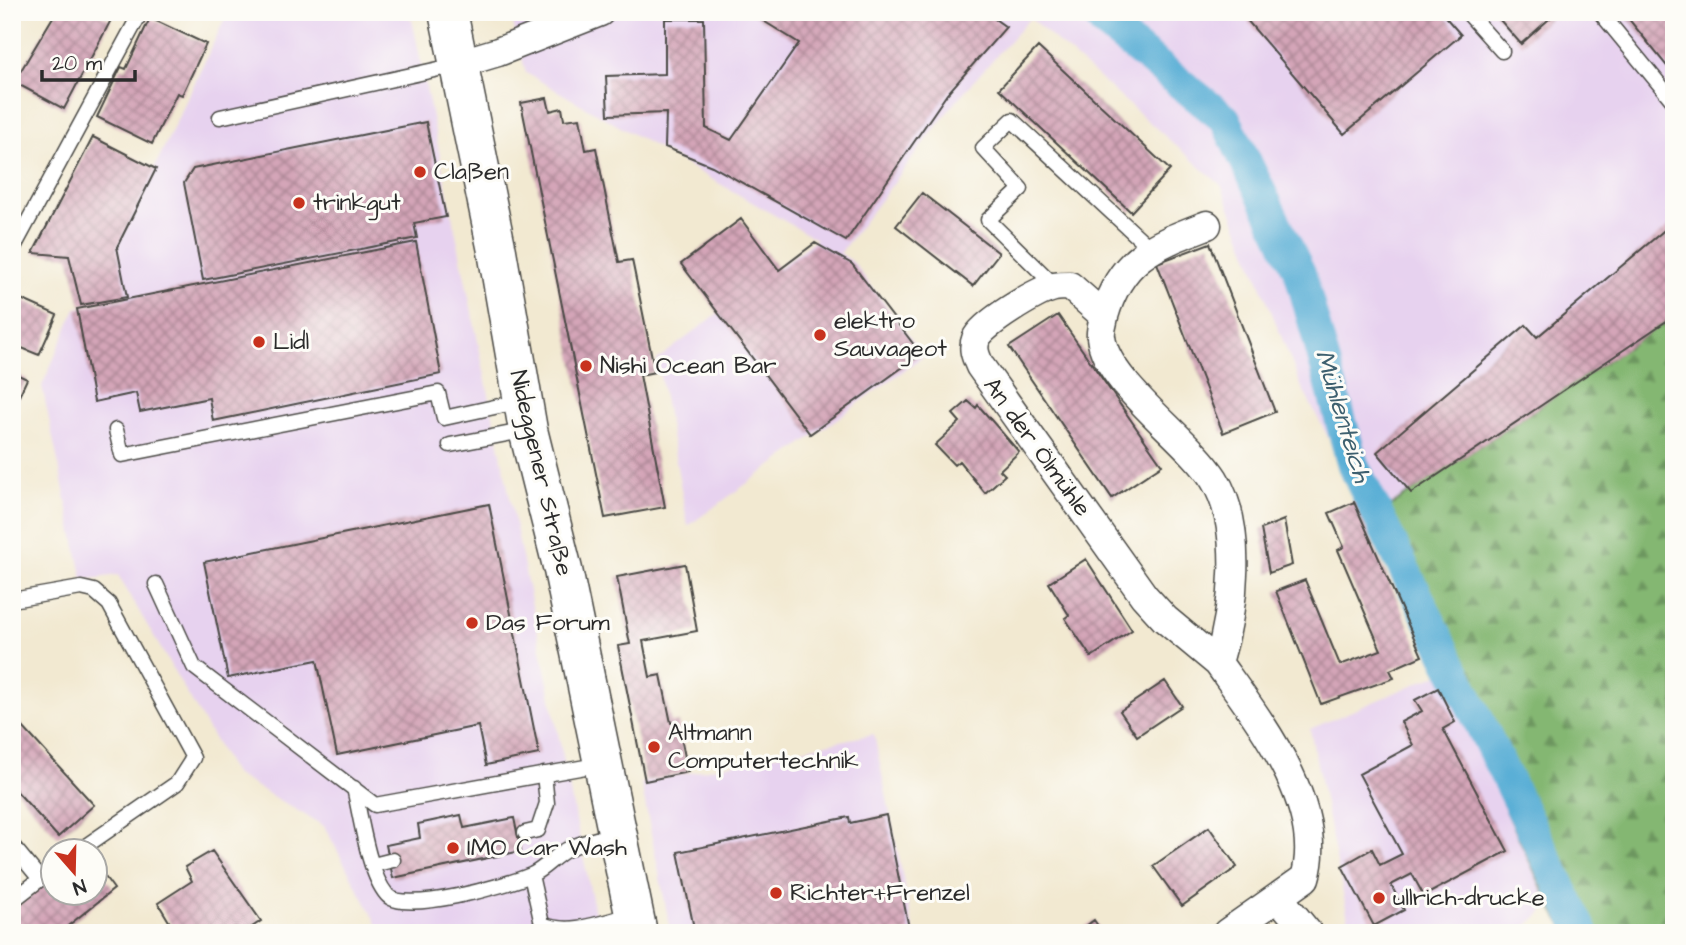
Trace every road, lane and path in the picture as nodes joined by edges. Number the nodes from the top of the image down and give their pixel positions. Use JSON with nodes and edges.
{"nodes":[{"id":1,"x":141,"y":12,"type":"edge"},
{"id":2,"x":448,"y":12,"type":"edge"},
{"id":3,"x":600,"y":12,"type":"edge"},
{"id":4,"x":1467,"y":12,"type":"edge"},
{"id":5,"x":1600,"y":12,"type":"edge"},
{"id":6,"x":1502,"y":51,"type":"dead end"},
{"id":7,"x":458,"y":64,"type":"junction"},
{"id":8,"x":1674,"y":102,"type":"edge"},
{"id":9,"x":220,"y":117,"type":"dead end"},
{"id":10,"x":1207,"y":225,"type":"dead end"},
{"id":11,"x":15,"y":247,"type":"dead end"},
{"id":12,"x":1151,"y":249,"type":"junction"},
{"id":13,"x":1055,"y":286,"type":"junction"},
{"id":14,"x":1104,"y":316,"type":"junction"},
{"id":15,"x":525,"y":416,"type":"junction"},
{"id":16,"x":117,"y":429,"type":"dead end"},
{"id":17,"x":450,"y":445,"type":"dead end"},
{"id":18,"x":156,"y":584,"type":"dead end"},
{"id":19,"x":12,"y":600,"type":"edge"},
{"id":20,"x":1218,"y":663,"type":"junction"},
{"id":21,"x":603,"y":764,"type":"junction"},
{"id":22,"x":544,"y":774,"type":"junction"},
{"id":23,"x":354,"y":789,"type":"junction"},
{"id":24,"x":525,"y":833,"type":"dead end"},
{"id":25,"x":618,"y":833,"type":"junction"},
{"id":26,"x":100,"y":836,"type":"edge"},
{"id":27,"x":12,"y":845,"type":"edge"},
{"id":28,"x":393,"y":860,"type":"dead end"},
{"id":29,"x":373,"y":865,"type":"junction"},
{"id":30,"x":531,"y":875,"type":"junction"},
{"id":31,"x":38,"y":877,"type":"edge"},
{"id":32,"x":38,"y":881,"type":"edge"},
{"id":33,"x":1279,"y":898,"type":"junction"},
{"id":34,"x":12,"y":901,"type":"edge"},
{"id":35,"x":636,"y":923,"type":"edge"},
{"id":36,"x":1227,"y":933,"type":"edge"},
{"id":37,"x":1308,"y":933,"type":"edge"}],
"edges":[{"from":1,"to":11,"type":"lane"},
{"from":2,"to":7,"type":"main road","name":"Nideggener Straße"},
{"from":3,"to":7,"type":"street"},
{"from":4,"to":6,"type":"lane"},
{"from":5,"to":8,"type":"lane"},
{"from":7,"to":9,"type":"lane"},
{"from":7,"to":15,"type":"main road","name":"Nideggener Straße"},
{"from":10,"to":12,"type":"street"},
{"from":12,"to":13,"type":"lane"},
{"from":12,"to":14,"type":"street"},
{"from":13,"to":14,"type":"street"},
{"from":13,"to":20,"type":"street","name":"An der Ölmühle"},
{"from":14,"to":20,"type":"street"},
{"from":15,"to":16,"type":"lane"},
{"from":15,"to":17,"type":"lane"},
{"from":15,"to":21,"type":"main road","name":"Nideggener Straße"},
{"from":18,"to":23,"type":"lane"},
{"from":19,"to":26,"type":"lane"},
{"from":20,"to":33,"type":"street","name":"An der Ölmühle"},
{"from":21,"to":22,"type":"lane"},
{"from":21,"to":25,"type":"main road","name":"Nideggener Straße"},
{"from":22,"to":23,"type":"lane"},
{"from":22,"to":24,"type":"lane"},
{"from":23,"to":29,"type":"lane"},
{"from":25,"to":30,"type":"lane"},
{"from":25,"to":35,"type":"main road","name":"Nideggener Straße"},
{"from":27,"to":31,"type":"lane"},
{"from":28,"to":29,"type":"lane"},
{"from":29,"to":30,"type":"lane"},
{"from":30,"to":35,"type":"lane"},
{"from":32,"to":34,"type":"lane"},
{"from":33,"to":36,"type":"street","name":"An der Ölmühle"},
{"from":33,"to":37,"type":"street"}]}
